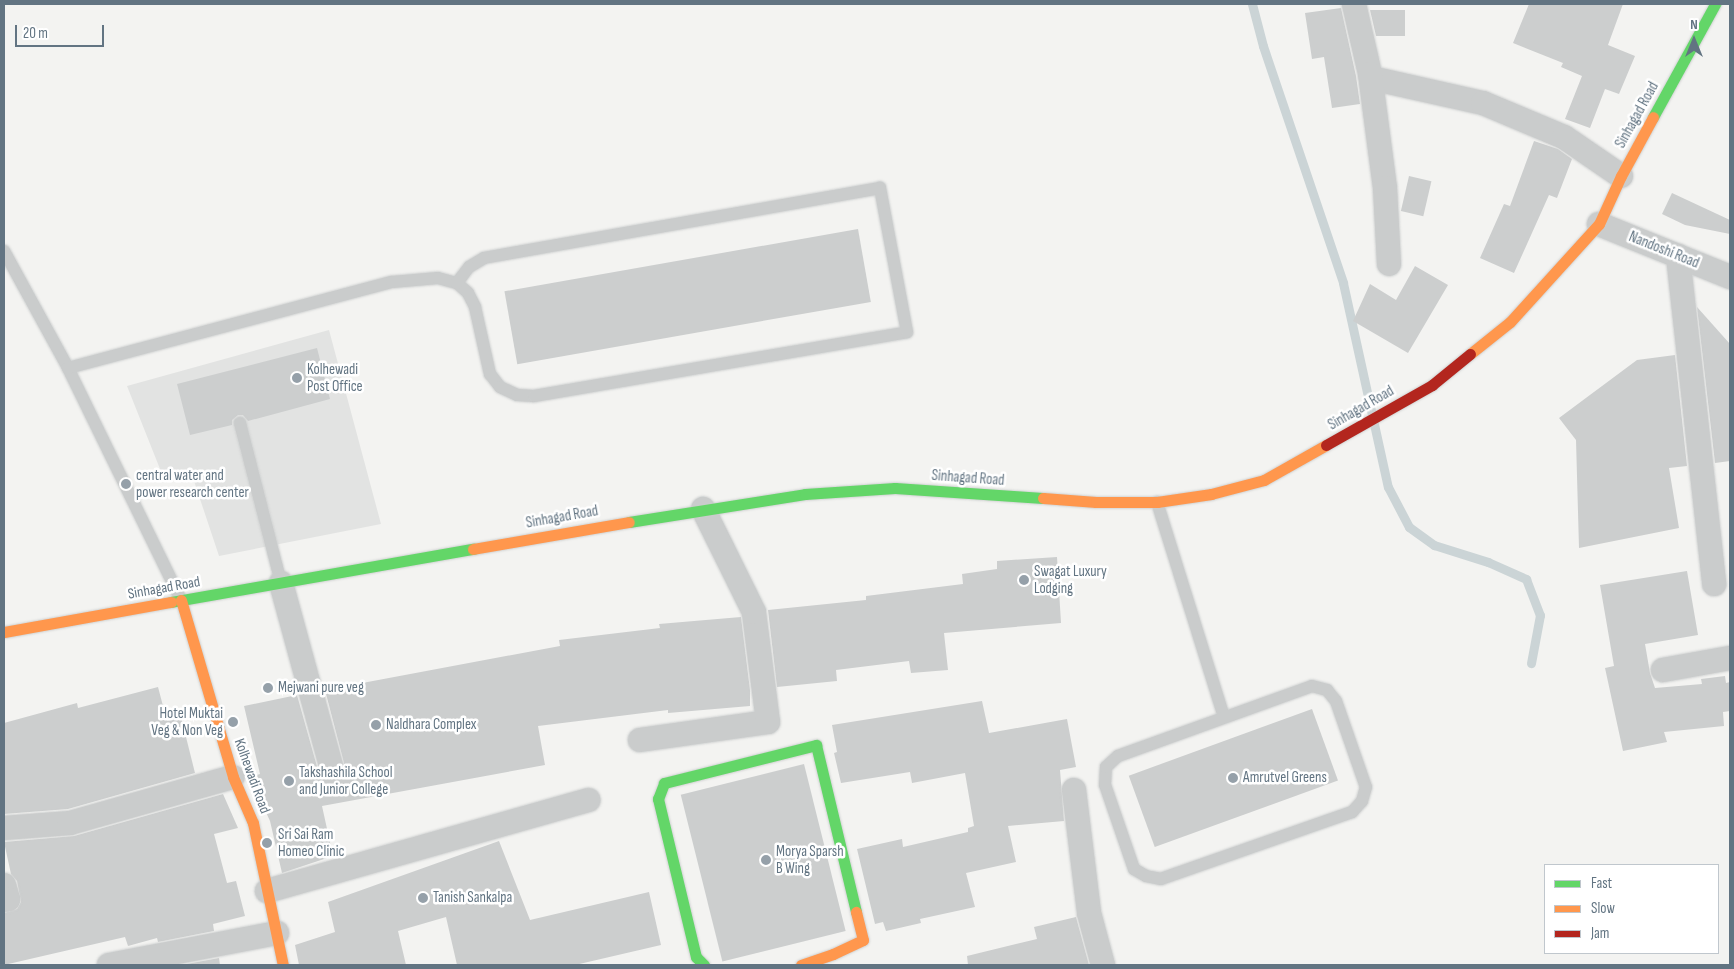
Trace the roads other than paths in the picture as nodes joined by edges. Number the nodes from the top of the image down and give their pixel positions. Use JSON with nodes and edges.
{"nodes":[{"id":1,"x":1354,"y":4,"type":"edge"},
{"id":2,"x":1715,"y":4,"type":"edge"},
{"id":3,"x":1370,"y":74,"type":"junction"},
{"id":4,"x":1621,"y":176,"type":"junction"},
{"id":5,"x":1599,"y":224,"type":"junction"},
{"id":6,"x":4,"y":251,"type":"edge"},
{"id":7,"x":1678,"y":256,"type":"junction"},
{"id":8,"x":1389,"y":264,"type":"dead end"},
{"id":9,"x":1730,"y":277,"type":"edge"},
{"id":10,"x":457,"y":283,"type":"junction"},
{"id":11,"x":68,"y":368,"type":"junction"},
{"id":12,"x":240,"y":422,"type":"dead end"},
{"id":13,"x":1157,"y":502,"type":"junction"},
{"id":14,"x":703,"y":509,"type":"junction"},
{"id":15,"x":281,"y":583,"type":"junction"},
{"id":16,"x":1714,"y":584,"type":"dead end"},
{"id":17,"x":182,"y":600,"type":"junction"},
{"id":18,"x":4,"y":632,"type":"edge"},
{"id":19,"x":1730,"y":658,"type":"edge"},
{"id":20,"x":1663,"y":670,"type":"dead end"},
{"id":21,"x":1224,"y":717,"type":"junction"},
{"id":22,"x":640,"y":740,"type":"dead end"},
{"id":23,"x":331,"y":766,"type":"dead end"},
{"id":24,"x":233,"y":777,"type":"junction"},
{"id":25,"x":1074,"y":790,"type":"dead end"},
{"id":26,"x":588,"y":800,"type":"dead end"},
{"id":27,"x":4,"y":828,"type":"edge"},
{"id":28,"x":4,"y":885,"type":"edge"},
{"id":29,"x":267,"y":891,"type":"junction"},
{"id":30,"x":4,"y":900,"type":"edge"},
{"id":31,"x":277,"y":933,"type":"junction"},
{"id":32,"x":109,"y":965,"type":"edge"},
{"id":33,"x":283,"y":965,"type":"edge"},
{"id":34,"x":704,"y":965,"type":"edge"},
{"id":35,"x":801,"y":965,"type":"edge"},
{"id":36,"x":1103,"y":965,"type":"edge"}],
"edges":[{"from":1,"to":3,"type":"street"},
{"from":2,"to":4,"type":"main road","name":"Sinhagad Road"},
{"from":3,"to":4,"type":"street"},
{"from":3,"to":8,"type":"street"},
{"from":4,"to":5,"type":"main road","name":"Sinhagad Road"},
{"from":5,"to":7,"type":"street","name":"Nandoshi Road"},
{"from":5,"to":13,"type":"main road","name":"Sinhagad Road"},
{"from":6,"to":11,"type":"lane"},
{"from":7,"to":9,"type":"street","name":"Nandoshi Road"},
{"from":7,"to":16,"type":"street"},
{"from":10,"to":10,"type":"lane"},
{"from":10,"to":11,"type":"lane"},
{"from":11,"to":17,"type":"lane"},
{"from":12,"to":15,"type":"lane"},
{"from":13,"to":14,"type":"main road","name":"Sinhagad Road"},
{"from":13,"to":21,"type":"lane"},
{"from":14,"to":15,"type":"main road","name":"Sinhagad Road"},
{"from":14,"to":22,"type":"street"},
{"from":15,"to":17,"type":"main road","name":"Sinhagad Road"},
{"from":15,"to":23,"type":"street"},
{"from":17,"to":18,"type":"main road","name":"Sinhagad Road"},
{"from":17,"to":24,"type":"main road","name":"Kolhewadi Road"},
{"from":19,"to":20,"type":"street"},
{"from":21,"to":21,"type":"lane"},
{"from":24,"to":27,"type":"street"},
{"from":24,"to":29,"type":"main road","name":"Kolhewadi Road"},
{"from":25,"to":36,"type":"street"},
{"from":26,"to":29,"type":"street"},
{"from":28,"to":30,"type":"street"},
{"from":29,"to":31,"type":"main road","name":"Kolhewadi Road"},
{"from":31,"to":32,"type":"street"},
{"from":31,"to":33,"type":"main road","name":"Kolhewadi Road"},
{"from":34,"to":35,"type":"main road"}]}
